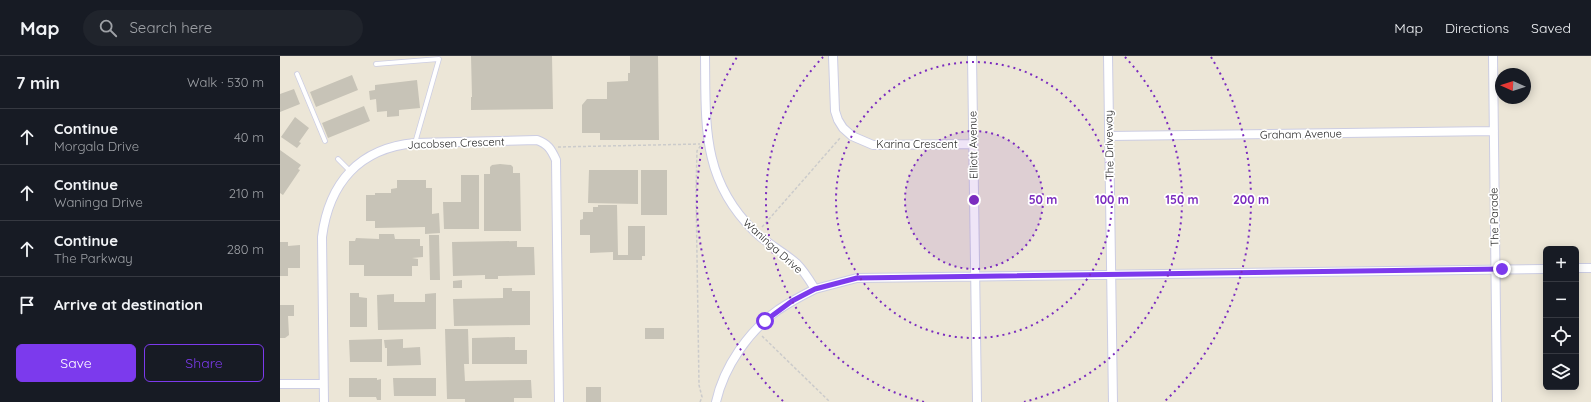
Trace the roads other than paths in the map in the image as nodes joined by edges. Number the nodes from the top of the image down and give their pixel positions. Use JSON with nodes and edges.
{"nodes":[{"id":1,"x":705,"y":56,"type":"edge"},
{"id":2,"x":833,"y":56,"type":"edge"},
{"id":3,"x":972,"y":56,"type":"edge"},
{"id":4,"x":1108,"y":56,"type":"edge"},
{"id":5,"x":1493,"y":56,"type":"edge"},
{"id":6,"x":376,"y":64,"type":"dead end"},
{"id":7,"x":297,"y":74,"type":"dead end"},
{"id":8,"x":1494,"y":131,"type":"junction"},
{"id":9,"x":1109,"y":136,"type":"junction"},
{"id":10,"x":324,"y":141,"type":"dead end"},
{"id":11,"x":415,"y":143,"type":"junction"},
{"id":12,"x":973,"y":144,"type":"junction"},
{"id":13,"x":338,"y":159,"type":"dead end"},
{"id":14,"x":350,"y":171,"type":"junction"},
{"id":15,"x":1579,"y":268,"type":"edge"},
{"id":16,"x":1591,"y":268,"type":"edge"},
{"id":17,"x":1495,"y":269,"type":"junction"},
{"id":18,"x":1543,"y":269,"type":"edge"},
{"id":19,"x":1110,"y":274,"type":"junction"},
{"id":20,"x":975,"y":276,"type":"junction"},
{"id":21,"x":815,"y":289,"type":"junction"},
{"id":22,"x":280,"y":384,"type":"edge"},
{"id":23,"x":324,"y":384,"type":"junction"},
{"id":24,"x":324,"y":402,"type":"edge"},
{"id":25,"x":559,"y":402,"type":"edge"},
{"id":26,"x":716,"y":402,"type":"edge"},
{"id":27,"x":977,"y":402,"type":"edge"},
{"id":28,"x":1113,"y":402,"type":"edge"},
{"id":29,"x":1497,"y":402,"type":"edge"}],
"edges":[{"from":1,"to":21,"type":"street","name":"Waninga Drive"},
{"from":2,"to":12,"type":"street","name":"Karina Crescent"},
{"from":3,"to":12,"type":"street","name":"Elliott Avenue"},
{"from":4,"to":9,"type":"street","name":"The Driveway"},
{"from":5,"to":8,"type":"street","name":"The Parade"},
{"from":6,"to":11,"type":"lane"},
{"from":7,"to":10,"type":"lane"},
{"from":8,"to":9,"type":"street","name":"Graham Avenue"},
{"from":8,"to":17,"type":"street","name":"The Parade"},
{"from":9,"to":19,"type":"street","name":"The Driveway"},
{"from":11,"to":14,"type":"street","name":"Jacobsen Crescent"},
{"from":11,"to":25,"type":"street","name":"Jacobsen Crescent"},
{"from":12,"to":20,"type":"street","name":"Elliott Avenue"},
{"from":13,"to":14,"type":"lane"},
{"from":14,"to":23,"type":"street","name":"Jacobsen Crescent"},
{"from":15,"to":16,"type":"street"},
{"from":17,"to":18,"type":"street"},
{"from":17,"to":19,"type":"street"},
{"from":17,"to":29,"type":"street","name":"The Parade"},
{"from":19,"to":20,"type":"street"},
{"from":19,"to":28,"type":"street","name":"The Driveway"},
{"from":20,"to":21,"type":"street"},
{"from":20,"to":27,"type":"street","name":"Elliott Avenue"},
{"from":21,"to":26,"type":"street"},
{"from":22,"to":23,"type":"street"},
{"from":23,"to":24,"type":"street","name":"Jacobsen Crescent"}]}
